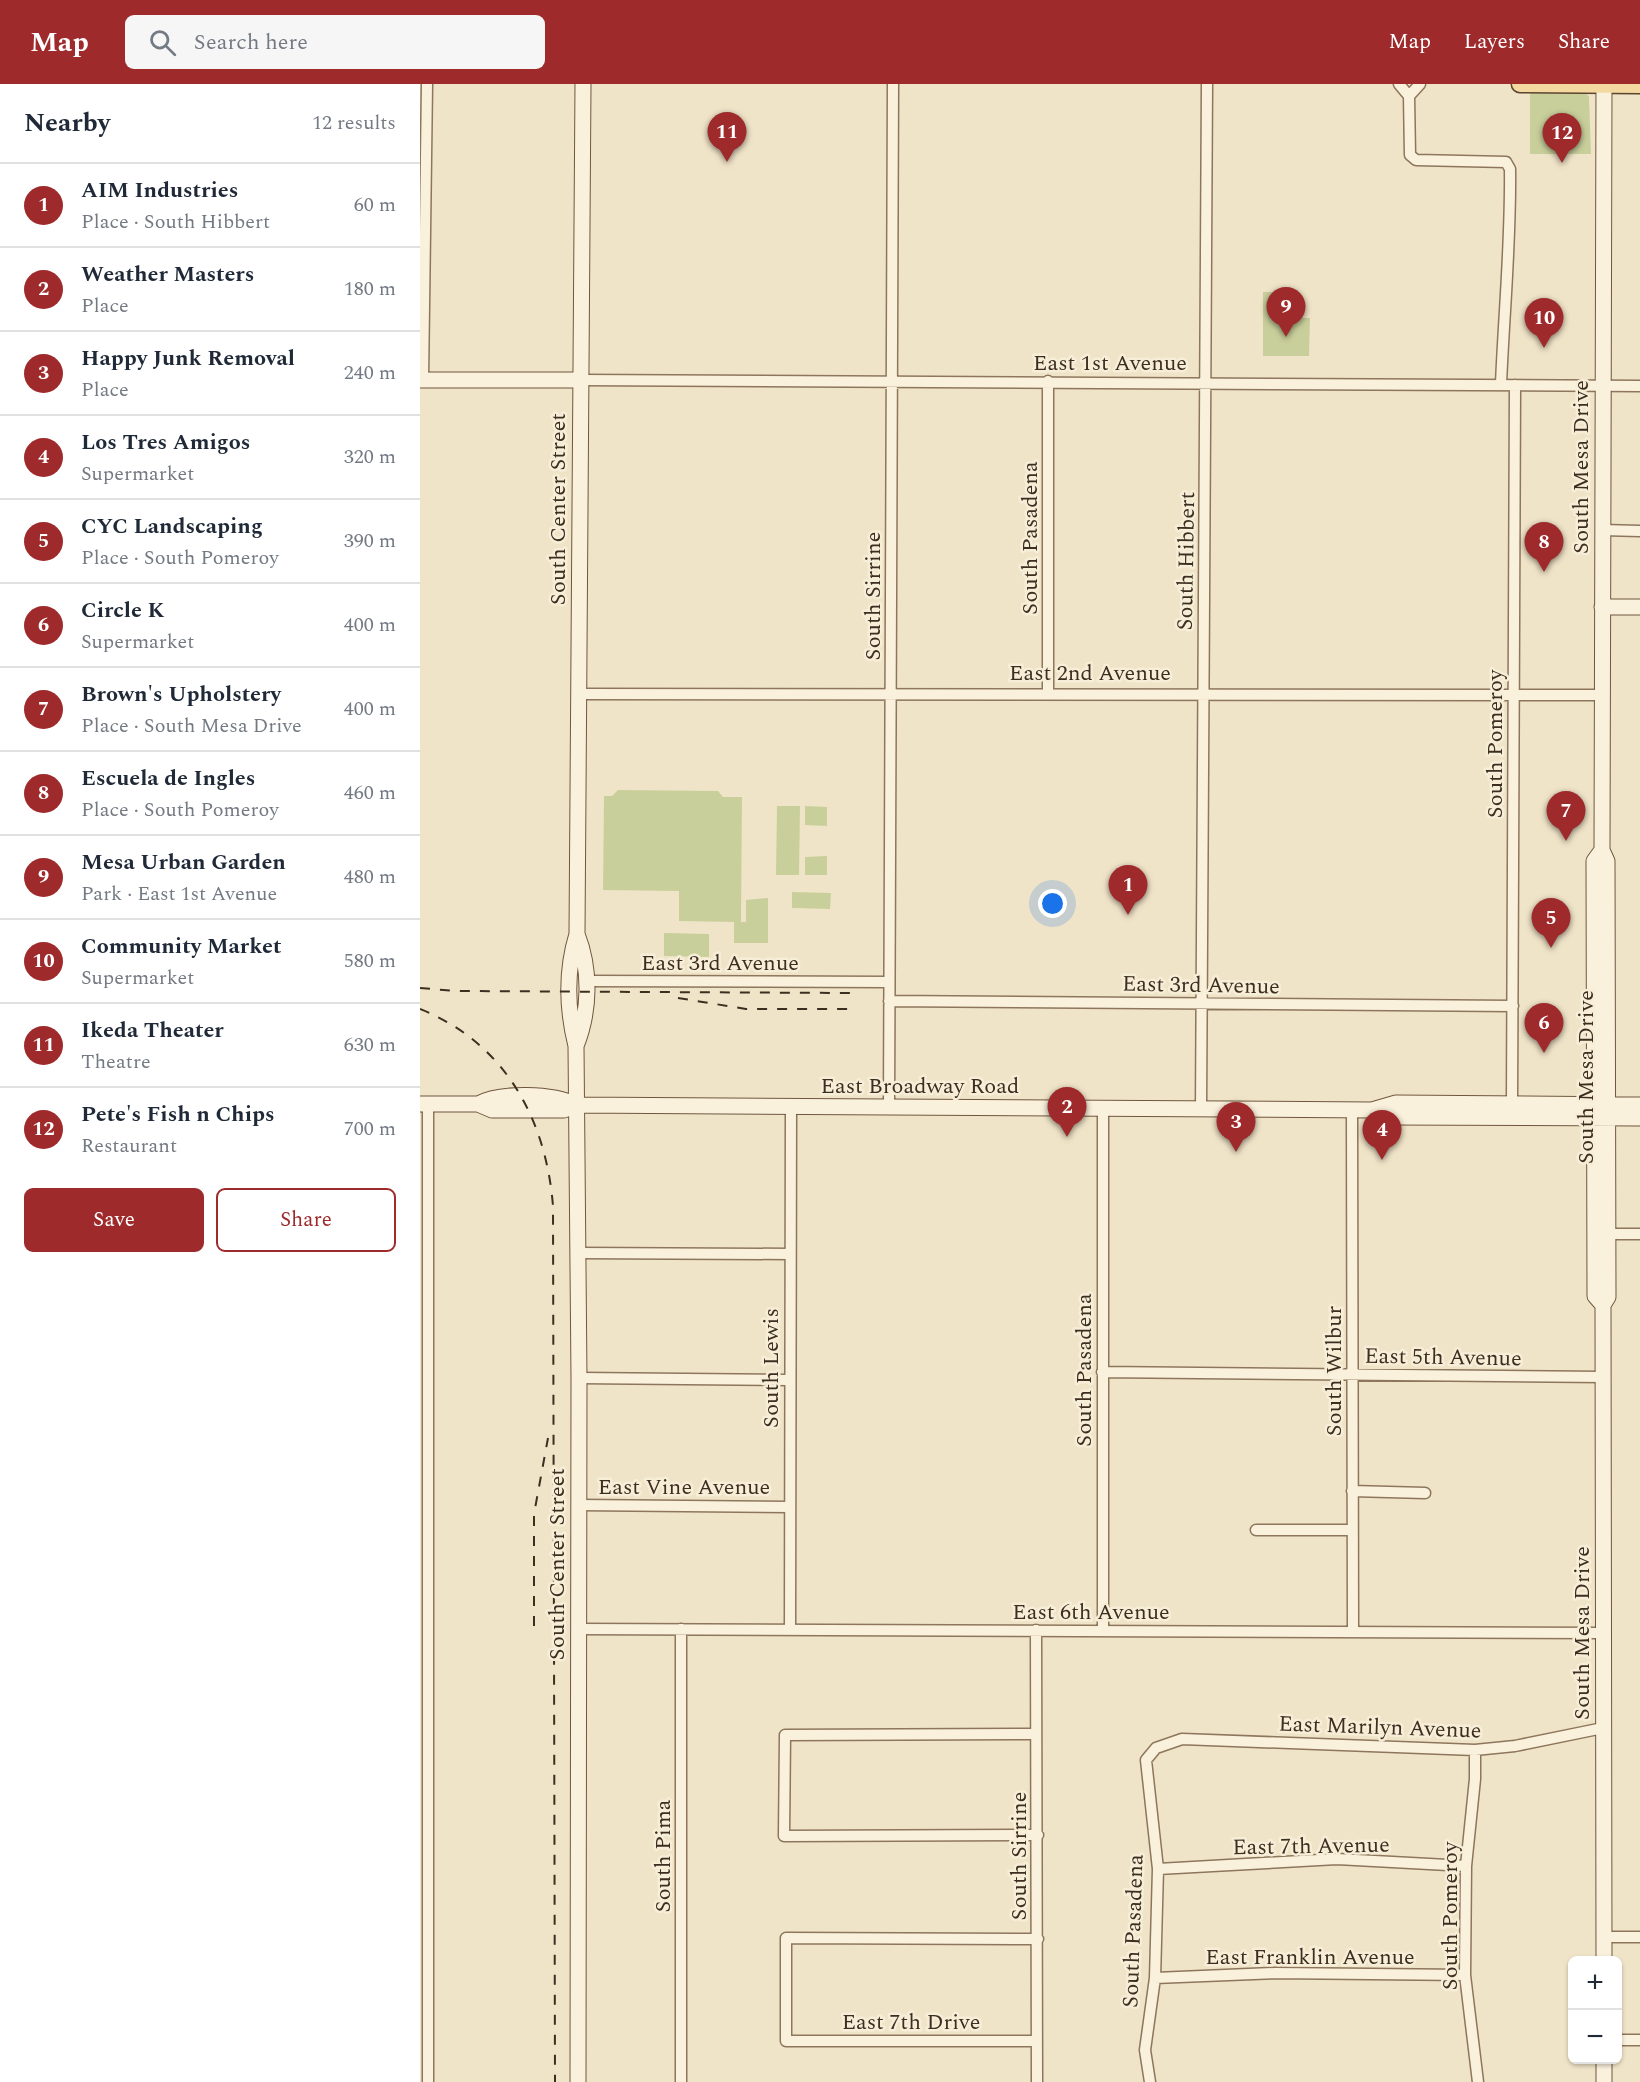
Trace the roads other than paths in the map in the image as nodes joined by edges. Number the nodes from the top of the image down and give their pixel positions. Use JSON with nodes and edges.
{"nodes":[{"id":1,"x":427,"y":84,"type":"edge"},
{"id":2,"x":583,"y":84,"type":"edge"},
{"id":3,"x":893,"y":84,"type":"edge"},
{"id":4,"x":1207,"y":84,"type":"edge"},
{"id":5,"x":1399,"y":84,"type":"edge"},
{"id":6,"x":1420,"y":84,"type":"edge"},
{"id":7,"x":1520,"y":84,"type":"edge"},
{"id":8,"x":1604,"y":84,"type":"edge"},
{"id":9,"x":1640,"y":85,"type":"edge"},
{"id":10,"x":1409,"y":96,"type":"junction"},
{"id":11,"x":422,"y":380,"type":"edge"},
{"id":12,"x":580,"y":380,"type":"junction"},
{"id":13,"x":1048,"y":381,"type":"junction"},
{"id":14,"x":892,"y":382,"type":"junction"},
{"id":15,"x":1206,"y":382,"type":"junction"},
{"id":16,"x":1501,"y":384,"type":"junction"},
{"id":17,"x":1515,"y":385,"type":"junction"},
{"id":18,"x":1603,"y":386,"type":"junction"},
{"id":19,"x":1640,"y":386,"type":"edge"},
{"id":20,"x":1602,"y":530,"type":"junction"},
{"id":21,"x":1640,"y":531,"type":"edge"},
{"id":22,"x":1602,"y":607,"type":"junction"},
{"id":23,"x":1640,"y":607,"type":"edge"},
{"id":24,"x":579,"y":694,"type":"junction"},
{"id":25,"x":892,"y":694,"type":"junction"},
{"id":26,"x":1048,"y":694,"type":"junction"},
{"id":27,"x":1203,"y":694,"type":"junction"},
{"id":28,"x":1514,"y":695,"type":"junction"},
{"id":29,"x":1601,"y":695,"type":"junction"},
{"id":30,"x":578,"y":934,"type":"junction"},
{"id":31,"x":586,"y":981,"type":"junction"},
{"id":32,"x":889,"y":982,"type":"junction"},
{"id":33,"x":889,"y":1001,"type":"junction"},
{"id":34,"x":1202,"y":1003,"type":"junction"},
{"id":35,"x":1513,"y":1006,"type":"junction"},
{"id":36,"x":576,"y":1046,"type":"junction"},
{"id":37,"x":424,"y":1104,"type":"edge"},
{"id":38,"x":1512,"y":1104,"type":"junction"},
{"id":39,"x":576,"y":1105,"type":"junction"},
{"id":40,"x":1640,"y":1106,"type":"edge"},
{"id":41,"x":791,"y":1107,"type":"junction"},
{"id":42,"x":889,"y":1107,"type":"junction"},
{"id":43,"x":1103,"y":1109,"type":"junction"},
{"id":44,"x":1352,"y":1109,"type":"junction"},
{"id":45,"x":1201,"y":1110,"type":"junction"},
{"id":46,"x":1372,"y":1110,"type":"junction"},
{"id":47,"x":1601,"y":1112,"type":"junction"},
{"id":48,"x":1640,"y":1118,"type":"edge"},
{"id":49,"x":1608,"y":1234,"type":"junction"},
{"id":50,"x":1640,"y":1234,"type":"edge"},
{"id":51,"x":578,"y":1253,"type":"junction"},
{"id":52,"x":790,"y":1254,"type":"junction"},
{"id":53,"x":1603,"y":1305,"type":"junction"},
{"id":54,"x":1102,"y":1372,"type":"junction"},
{"id":55,"x":1352,"y":1374,"type":"junction"},
{"id":56,"x":1603,"y":1377,"type":"junction"},
{"id":57,"x":579,"y":1378,"type":"junction"},
{"id":58,"x":789,"y":1380,"type":"junction"},
{"id":59,"x":1352,"y":1491,"type":"junction"},
{"id":60,"x":1425,"y":1493,"type":"dead end"},
{"id":61,"x":578,"y":1505,"type":"junction"},
{"id":62,"x":790,"y":1507,"type":"junction"},
{"id":63,"x":1256,"y":1530,"type":"dead end"},
{"id":64,"x":1352,"y":1530,"type":"junction"},
{"id":65,"x":579,"y":1629,"type":"junction"},
{"id":66,"x":681,"y":1629,"type":"junction"},
{"id":67,"x":790,"y":1630,"type":"junction"},
{"id":68,"x":1036,"y":1630,"type":"junction"},
{"id":69,"x":1103,"y":1631,"type":"junction"},
{"id":70,"x":1353,"y":1632,"type":"junction"},
{"id":71,"x":1603,"y":1633,"type":"junction"},
{"id":72,"x":424,"y":1641,"type":"edge"},
{"id":73,"x":1603,"y":1728,"type":"junction"},
{"id":74,"x":1036,"y":1734,"type":"junction"},
{"id":75,"x":1156,"y":1748,"type":"joint"},
{"id":76,"x":1475,"y":1750,"type":"junction"},
{"id":77,"x":1038,"y":1835,"type":"junction"},
{"id":78,"x":1466,"y":1866,"type":"junction"},
{"id":79,"x":1158,"y":1869,"type":"junction"},
{"id":80,"x":1604,"y":1937,"type":"junction"},
{"id":81,"x":1640,"y":1937,"type":"edge"},
{"id":82,"x":1038,"y":1939,"type":"junction"},
{"id":83,"x":1604,"y":1956,"type":"edge"},
{"id":84,"x":1465,"y":1975,"type":"junction"},
{"id":85,"x":1155,"y":1978,"type":"junction"},
{"id":86,"x":1622,"y":2040,"type":"edge"},
{"id":87,"x":1640,"y":2040,"type":"edge"},
{"id":88,"x":1037,"y":2041,"type":"junction"},
{"id":89,"x":1604,"y":2064,"type":"edge"},
{"id":90,"x":428,"y":2082,"type":"edge"},
{"id":91,"x":578,"y":2082,"type":"edge"},
{"id":92,"x":681,"y":2082,"type":"edge"},
{"id":93,"x":1037,"y":2082,"type":"edge"},
{"id":94,"x":1150,"y":2082,"type":"edge"},
{"id":95,"x":1478,"y":2082,"type":"edge"},
{"id":96,"x":1604,"y":2082,"type":"edge"}],
"edges":[{"from":1,"to":11,"type":"street"},
{"from":2,"to":12,"type":"main road","name":"South Center Street"},
{"from":3,"to":14,"type":"street","name":"South Sirrine"},
{"from":4,"to":15,"type":"street","name":"South Hibbert"},
{"from":5,"to":10,"type":"street"},
{"from":6,"to":10,"type":"street"},
{"from":7,"to":8,"type":"main road"},
{"from":8,"to":9,"type":"main road"},
{"from":8,"to":18,"type":"main road","name":"South Mesa Drive"},
{"from":10,"to":16,"type":"street"},
{"from":11,"to":12,"type":"main road"},
{"from":12,"to":14,"type":"street","name":"East 1st Avenue"},
{"from":12,"to":24,"type":"main road","name":"South Center Street"},
{"from":13,"to":14,"type":"street","name":"East 1st Avenue"},
{"from":13,"to":15,"type":"street","name":"East 1st Avenue"},
{"from":13,"to":26,"type":"street","name":"South Pasadena"},
{"from":14,"to":25,"type":"street","name":"South Sirrine"},
{"from":15,"to":16,"type":"street","name":"East 1st Avenue"},
{"from":15,"to":27,"type":"street","name":"South Hibbert"},
{"from":16,"to":17,"type":"street","name":"East 1st Avenue"},
{"from":17,"to":18,"type":"street","name":"East 1st Avenue"},
{"from":17,"to":28,"type":"street","name":"South Pomeroy"},
{"from":18,"to":19,"type":"street","name":"East 1st Avenue"},
{"from":18,"to":20,"type":"main road","name":"South Mesa Drive"},
{"from":20,"to":21,"type":"street"},
{"from":20,"to":22,"type":"main road","name":"South Mesa Drive"},
{"from":22,"to":23,"type":"main road"},
{"from":22,"to":29,"type":"main road","name":"South Mesa Drive"},
{"from":24,"to":25,"type":"street","name":"East 2nd Avenue"},
{"from":24,"to":30,"type":"main road","name":"South Center Street"},
{"from":25,"to":26,"type":"street","name":"East 2nd Avenue"},
{"from":25,"to":32,"type":"street","name":"South Sirrine"},
{"from":26,"to":27,"type":"street","name":"East 2nd Avenue"},
{"from":27,"to":28,"type":"street","name":"East 2nd Avenue"},
{"from":27,"to":34,"type":"street","name":"South Hibbert"},
{"from":28,"to":29,"type":"street","name":"East 2nd Avenue"},
{"from":28,"to":35,"type":"street","name":"South Pomeroy"},
{"from":29,"to":47,"type":"main road","name":"South Mesa Drive"},
{"from":30,"to":31,"type":"main road","name":"South Center Street"},
{"from":30,"to":36,"type":"main road","name":"South Center Street"},
{"from":31,"to":32,"type":"street","name":"East 3rd Avenue"},
{"from":31,"to":36,"type":"main road","name":"South Center Street"},
{"from":32,"to":33,"type":"street","name":"South Sirrine"},
{"from":33,"to":34,"type":"street","name":"East 3rd Avenue"},
{"from":33,"to":42,"type":"street","name":"South Sirrine"},
{"from":34,"to":35,"type":"street","name":"East 3rd Avenue"},
{"from":34,"to":45,"type":"street","name":"South Hibbert"},
{"from":35,"to":38,"type":"street","name":"South Pomeroy"},
{"from":36,"to":39,"type":"main road","name":"South Center Street"},
{"from":37,"to":39,"type":"main road","name":"East Broadway Road"},
{"from":37,"to":72,"type":"street"},
{"from":38,"to":46,"type":"main road","name":"East Broadway Road"},
{"from":38,"to":47,"type":"main road","name":"East Broadway Road"},
{"from":39,"to":41,"type":"main road","name":"East Broadway Road"},
{"from":39,"to":51,"type":"main road","name":"South Center Street"},
{"from":40,"to":47,"type":"main road","name":"East Broadway Road"},
{"from":41,"to":42,"type":"main road","name":"East Broadway Road"},
{"from":41,"to":52,"type":"street","name":"South Lewis"},
{"from":42,"to":43,"type":"main road","name":"East Broadway Road"},
{"from":43,"to":45,"type":"main road","name":"East Broadway Road"},
{"from":43,"to":54,"type":"street","name":"South Pasadena"},
{"from":44,"to":45,"type":"main road","name":"East Broadway Road"},
{"from":44,"to":46,"type":"main road","name":"East Broadway Road"},
{"from":44,"to":55,"type":"street","name":"South Wilbur"},
{"from":46,"to":47,"type":"main road","name":"East Broadway Road"},
{"from":47,"to":48,"type":"main road","name":"East Broadway Road"},
{"from":47,"to":49,"type":"main road","name":"South Mesa Drive"},
{"from":47,"to":53,"type":"main road","name":"South Mesa Drive"},
{"from":49,"to":50,"type":"street"},
{"from":49,"to":53,"type":"main road","name":"South Mesa Drive"},
{"from":51,"to":52,"type":"street"},
{"from":51,"to":57,"type":"main road","name":"South Center Street"},
{"from":52,"to":58,"type":"street","name":"South Lewis"},
{"from":53,"to":56,"type":"main road","name":"South Mesa Drive"},
{"from":54,"to":55,"type":"street","name":"East 5th Avenue"},
{"from":54,"to":69,"type":"street","name":"South Pasadena"},
{"from":55,"to":56,"type":"street","name":"East 5th Avenue"},
{"from":55,"to":59,"type":"street","name":"South Wilbur"},
{"from":56,"to":71,"type":"main road","name":"South Mesa Drive"},
{"from":57,"to":58,"type":"street"},
{"from":57,"to":61,"type":"main road","name":"South Center Street"},
{"from":58,"to":62,"type":"street","name":"South Lewis"},
{"from":59,"to":60,"type":"street"},
{"from":59,"to":64,"type":"street","name":"South Wilbur"},
{"from":61,"to":62,"type":"street","name":"East Vine Avenue"},
{"from":61,"to":65,"type":"main road","name":"South Center Street"},
{"from":62,"to":67,"type":"street","name":"South Lewis"},
{"from":63,"to":64,"type":"street"},
{"from":64,"to":70,"type":"street","name":"South Wilbur"},
{"from":65,"to":66,"type":"street","name":"East 6th Avenue"},
{"from":65,"to":91,"type":"main road","name":"South Center Street"},
{"from":66,"to":67,"type":"street","name":"East 6th Avenue"},
{"from":66,"to":92,"type":"street","name":"South Pima"},
{"from":67,"to":68,"type":"street","name":"East 6th Avenue"},
{"from":68,"to":69,"type":"street","name":"East 6th Avenue"},
{"from":68,"to":74,"type":"street","name":"South Sirrine"},
{"from":69,"to":70,"type":"street","name":"East 6th Avenue"},
{"from":70,"to":71,"type":"street","name":"East 6th Avenue"},
{"from":71,"to":73,"type":"main road","name":"South Mesa Drive"},
{"from":72,"to":90,"type":"street"},
{"from":73,"to":76,"type":"street","name":"East Marilyn Avenue"},
{"from":73,"to":80,"type":"main road","name":"South Mesa Drive"},
{"from":74,"to":77,"type":"street","name":"South Sirrine"},
{"from":74,"to":77,"type":"street"},
{"from":75,"to":76,"type":"street","name":"East Marilyn Avenue"},
{"from":75,"to":79,"type":"street","name":"South Pasadena"},
{"from":76,"to":78,"type":"street","name":"South Pomeroy"},
{"from":77,"to":82,"type":"street","name":"South Sirrine"},
{"from":78,"to":79,"type":"street","name":"East 7th Avenue"},
{"from":78,"to":84,"type":"street","name":"South Pomeroy"},
{"from":79,"to":85,"type":"street","name":"South Pasadena"},
{"from":80,"to":81,"type":"street"},
{"from":80,"to":83,"type":"main road","name":"South Mesa Drive"},
{"from":82,"to":88,"type":"street","name":"South Sirrine"},
{"from":82,"to":88,"type":"street","name":"East 7th Drive"},
{"from":84,"to":85,"type":"street","name":"East Franklin Avenue"},
{"from":84,"to":95,"type":"street","name":"South Pomeroy"},
{"from":85,"to":94,"type":"street","name":"South Pasadena"},
{"from":86,"to":87,"type":"street"},
{"from":88,"to":93,"type":"street","name":"South Sirrine"},
{"from":89,"to":96,"type":"main road"}]}
